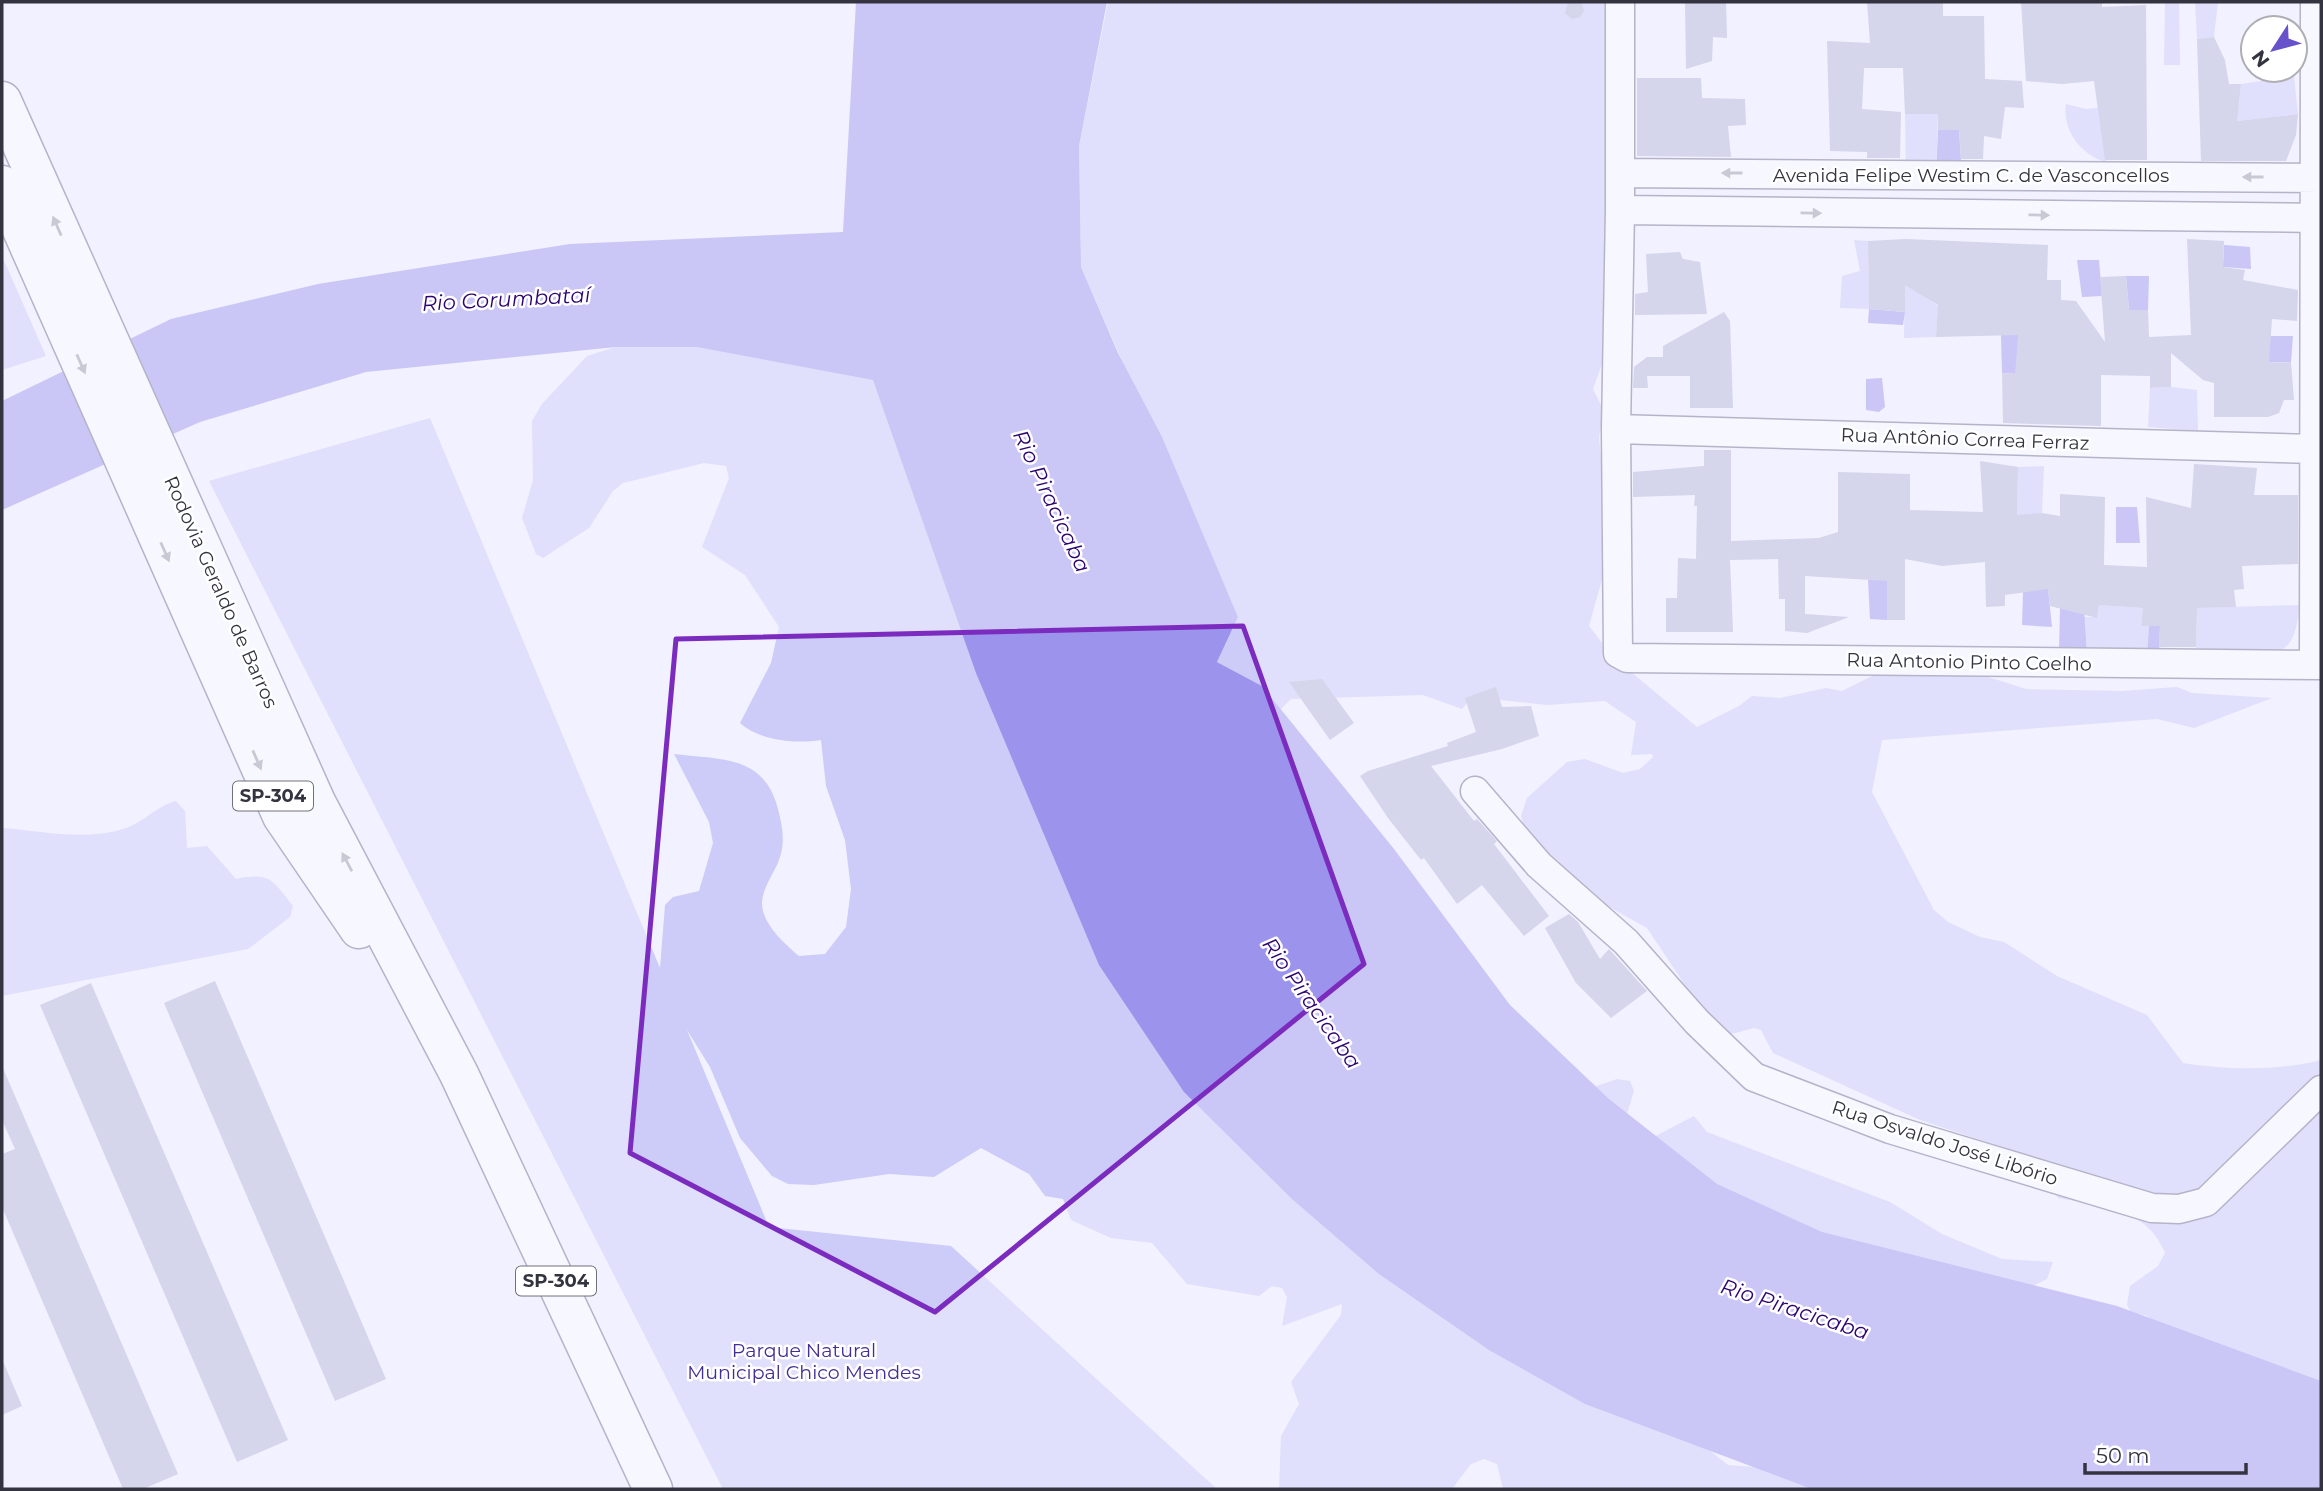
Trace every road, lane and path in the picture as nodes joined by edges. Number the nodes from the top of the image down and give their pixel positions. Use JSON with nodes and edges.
{"nodes":[{"id":1,"x":1619,"y":2,"type":"edge"},
{"id":2,"x":2315,"y":2,"type":"edge"},
{"id":3,"x":2,"y":102,"type":"edge"},
{"id":4,"x":1620,"y":173,"type":"junction"},
{"id":5,"x":2318,"y":178,"type":"edge"},
{"id":6,"x":2,"y":185,"type":"edge"},
{"id":7,"x":1620,"y":211,"type":"junction"},
{"id":8,"x":2318,"y":218,"type":"edge"},
{"id":9,"x":69,"y":295,"type":"junction"},
{"id":10,"x":1616,"y":429,"type":"junction"},
{"id":11,"x":2314,"y":449,"type":"junction"},
{"id":12,"x":2318,"y":665,"type":"edge"},
{"id":13,"x":1475,"y":791,"type":"dead end"},
{"id":14,"x":2321,"y":1090,"type":"edge"},
{"id":15,"x":653,"y":1489,"type":"edge"}],
"edges":[{"from":1,"to":4,"type":"street"},
{"from":2,"to":5,"type":"street"},
{"from":9,"to":3,"type":"highway","name":"Rodovia Geraldo de Barros","number":"SP-304","one_way":true},
{"from":5,"to":4,"type":"street","name":"Avenida Felipe Westim C. de Vasconcellos","one_way":true},
{"from":4,"to":7,"type":"street"},
{"from":5,"to":8,"type":"street"},
{"from":6,"to":9,"type":"highway","name":"Rodovia Geraldo de Barros","number":"SP-304"},
{"from":7,"to":8,"type":"street","name":"Avenida Felipe Westim C. de Vasconcellos","one_way":true},
{"from":7,"to":10,"type":"street"},
{"from":8,"to":11,"type":"street"},
{"from":9,"to":15,"type":"highway","name":"Rodovia Geraldo de Barros","number":"SP-304"},
{"from":10,"to":11,"type":"street","name":"Rua Antônio Correa Ferraz"},
{"from":10,"to":12,"type":"street","name":"Rua Antonio Pinto Coelho"},
{"from":11,"to":12,"type":"street"},
{"from":13,"to":14,"type":"street","name":"Rua Osvaldo José Libório"}]}
